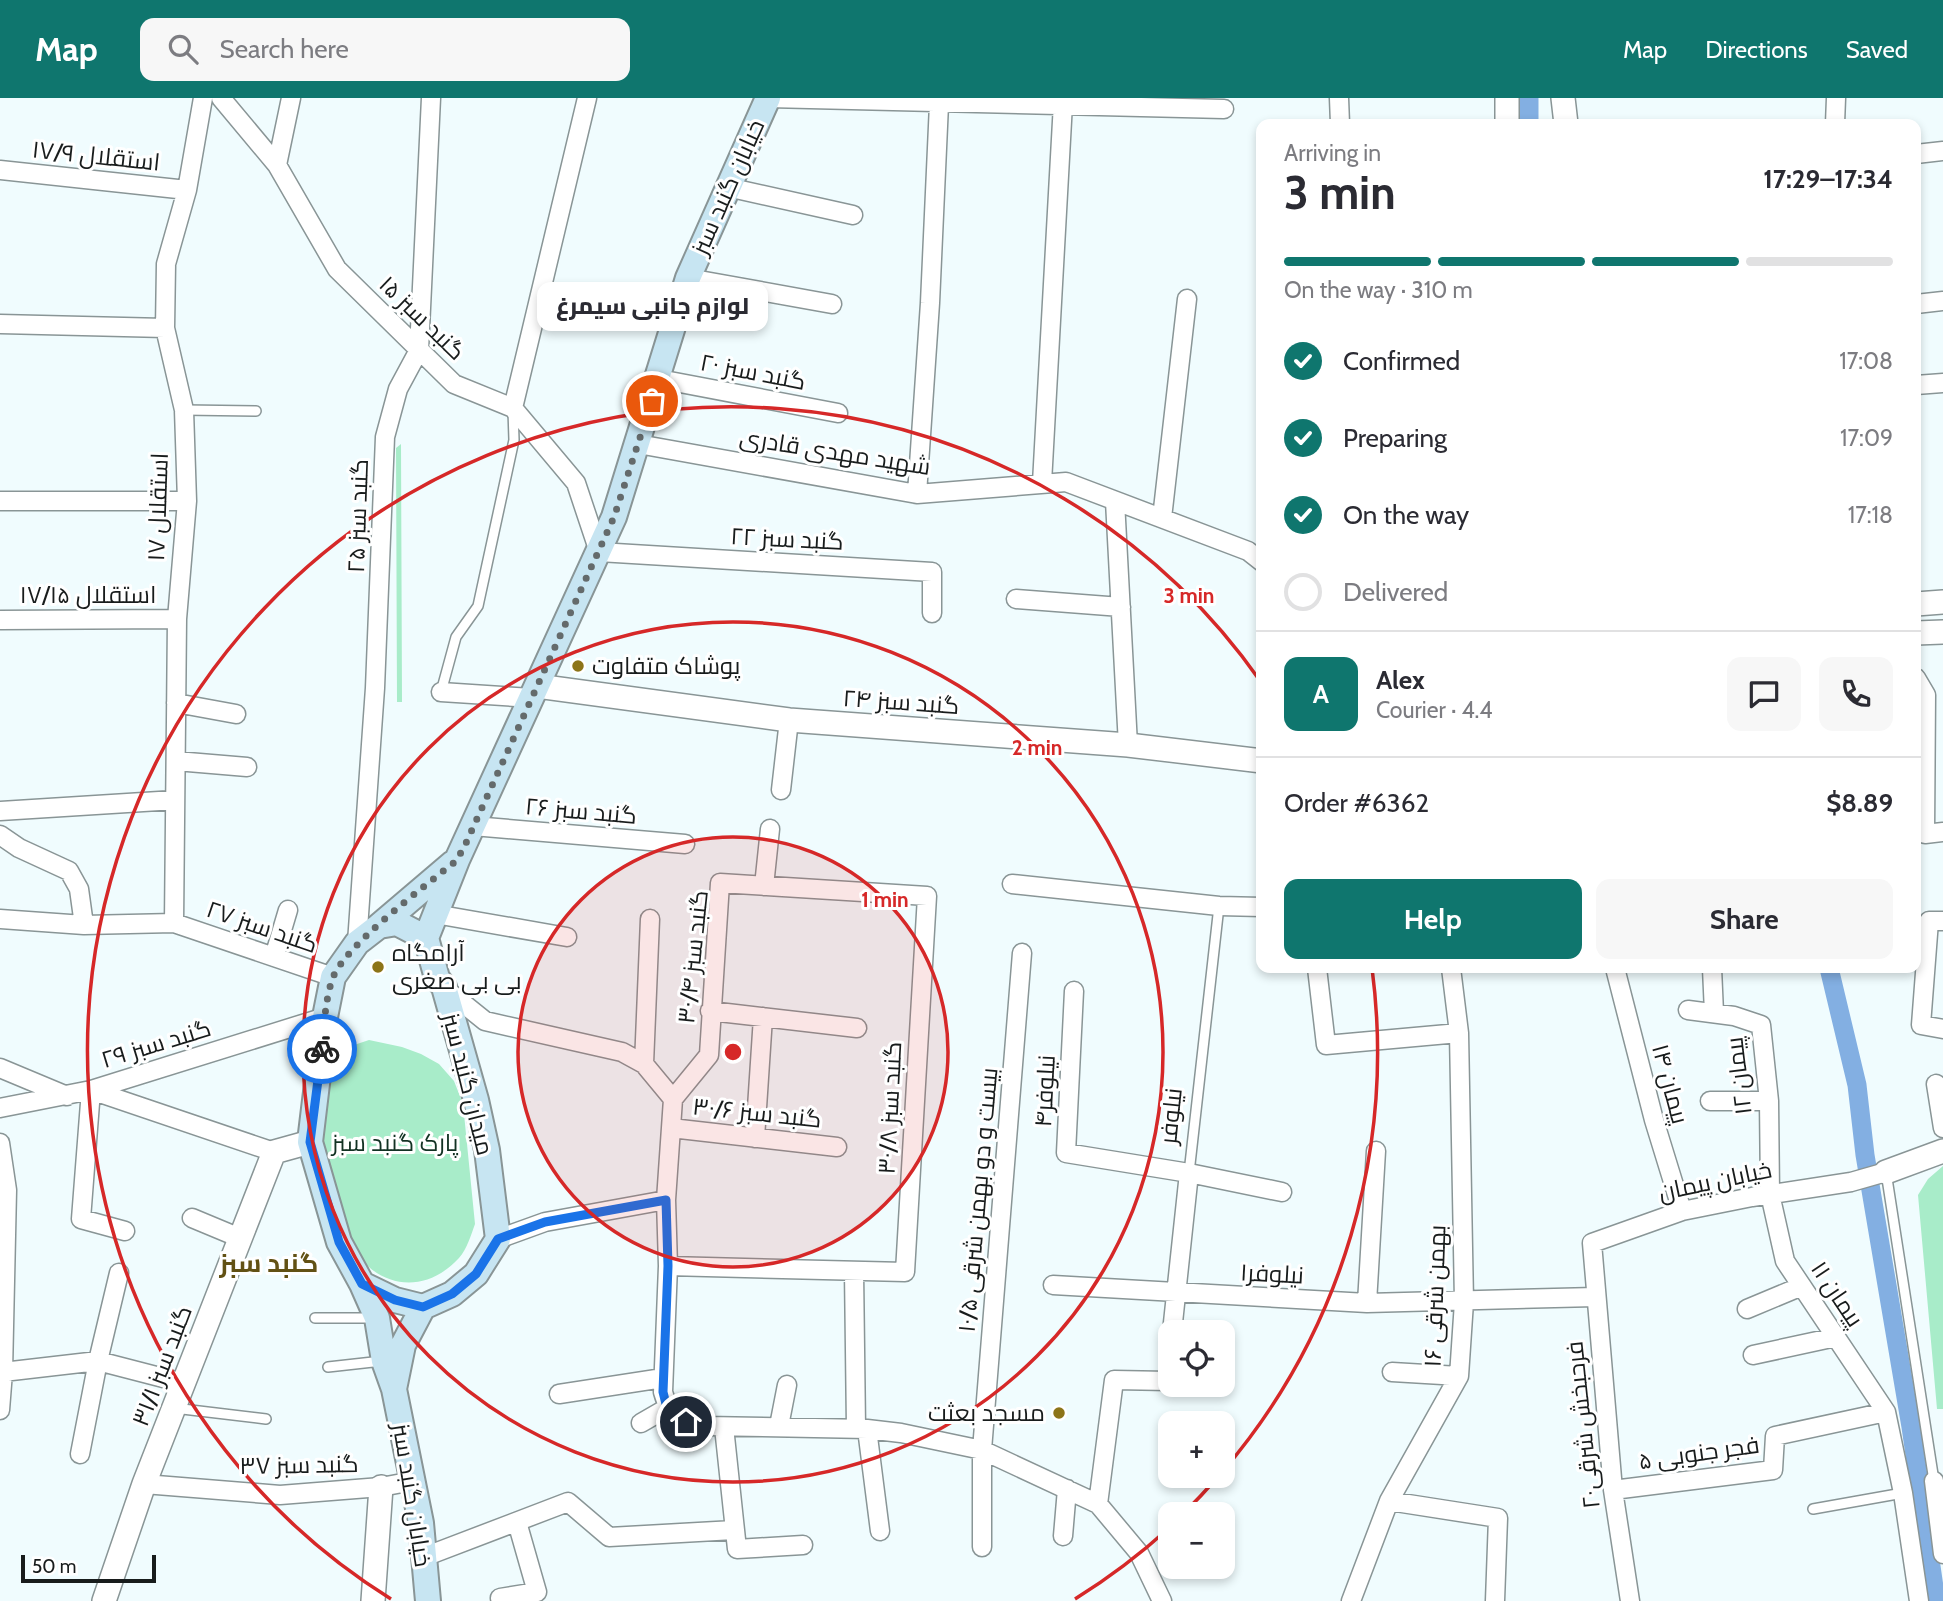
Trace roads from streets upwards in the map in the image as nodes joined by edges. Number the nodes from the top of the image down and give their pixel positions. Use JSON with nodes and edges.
{"nodes":[{"id":1,"x":203,"y":98,"type":"edge"},
{"id":2,"x":221,"y":98,"type":"edge"},
{"id":3,"x":291,"y":98,"type":"edge"},
{"id":4,"x":431,"y":98,"type":"edge"},
{"id":5,"x":587,"y":98,"type":"edge"},
{"id":6,"x":768,"y":98,"type":"edge"},
{"id":7,"x":1339,"y":98,"type":"edge"},
{"id":8,"x":1507,"y":98,"type":"edge"},
{"id":9,"x":1563,"y":98,"type":"edge"},
{"id":10,"x":1836,"y":98,"type":"edge"},
{"id":11,"x":1063,"y":103,"type":"junction"},
{"id":12,"x":939,"y":104,"type":"junction"},
{"id":13,"x":1224,"y":109,"type":"dead end"},
{"id":14,"x":1340,"y":119,"type":"edge"},
{"id":15,"x":1507,"y":119,"type":"edge"},
{"id":16,"x":1565,"y":119,"type":"edge"},
{"id":17,"x":1835,"y":119,"type":"edge"},
{"id":18,"x":1943,"y":151,"type":"edge"},
{"id":19,"x":1921,"y":153,"type":"edge"},
{"id":20,"x":277,"y":165,"type":"junction"},
{"id":21,"x":0,"y":170,"type":"edge"},
{"id":22,"x":727,"y":187,"type":"junction"},
{"id":23,"x":187,"y":190,"type":"junction"},
{"id":24,"x":853,"y":215,"type":"dead end"},
{"id":25,"x":688,"y":278,"type":"junction"},
{"id":26,"x":1186,"y":299,"type":"dead end"},
{"id":27,"x":1943,"y":301,"type":"edge"},
{"id":28,"x":1921,"y":303,"type":"edge"},
{"id":29,"x":832,"y":304,"type":"dead end"},
{"id":30,"x":0,"y":324,"type":"edge"},
{"id":31,"x":165,"y":328,"type":"junction"},
{"id":32,"x":419,"y":350,"type":"junction"},
{"id":33,"x":659,"y":379,"type":"junction"},
{"id":34,"x":1943,"y":383,"type":"edge"},
{"id":35,"x":1921,"y":385,"type":"edge"},
{"id":36,"x":513,"y":408,"type":"junction"},
{"id":37,"x":838,"y":413,"type":"dead end"},
{"id":38,"x":638,"y":444,"type":"junction"},
{"id":39,"x":1042,"y":483,"type":"junction"},
{"id":40,"x":917,"y":494,"type":"junction"},
{"id":41,"x":1115,"y":500,"type":"junction"},
{"id":42,"x":0,"y":501,"type":"edge"},
{"id":43,"x":187,"y":501,"type":"junction"},
{"id":44,"x":1162,"y":518,"type":"junction"},
{"id":45,"x":599,"y":552,"type":"junction"},
{"id":46,"x":1256,"y":557,"type":"edge"},
{"id":47,"x":1016,"y":599,"type":"dead end"},
{"id":48,"x":1943,"y":602,"type":"edge"},
{"id":49,"x":1921,"y":604,"type":"edge"},
{"id":50,"x":1121,"y":607,"type":"junction"},
{"id":51,"x":932,"y":613,"type":"dead end"},
{"id":52,"x":177,"y":619,"type":"junction"},
{"id":53,"x":0,"y":620,"type":"edge"},
{"id":54,"x":1943,"y":632,"type":"edge"},
{"id":55,"x":1921,"y":633,"type":"edge"},
{"id":56,"x":1921,"y":686,"type":"edge"},
{"id":57,"x":440,"y":692,"type":"road end"},
{"id":58,"x":535,"y":692,"type":"junction"},
{"id":59,"x":176,"y":704,"type":"junction"},
{"id":60,"x":236,"y":714,"type":"dead end"},
{"id":61,"x":789,"y":720,"type":"junction"},
{"id":62,"x":1128,"y":745,"type":"junction"},
{"id":63,"x":1256,"y":760,"type":"edge"},
{"id":64,"x":176,"y":761,"type":"junction"},
{"id":65,"x":247,"y":767,"type":"dead end"},
{"id":66,"x":781,"y":790,"type":"dead end"},
{"id":67,"x":175,"y":800,"type":"junction"},
{"id":68,"x":0,"y":811,"type":"edge"},
{"id":69,"x":473,"y":826,"type":"junction"},
{"id":70,"x":770,"y":830,"type":"dead end"},
{"id":71,"x":1934,"y":833,"type":"edge"},
{"id":72,"x":0,"y":835,"type":"edge"},
{"id":73,"x":685,"y":844,"type":"dead end"},
{"id":74,"x":457,"y":860,"type":"junction"},
{"id":75,"x":1012,"y":884,"type":"dead end"},
{"id":76,"x":764,"y":886,"type":"junction"},
{"id":77,"x":927,"y":896,"type":"joint"},
{"id":78,"x":1256,"y":907,"type":"edge"},
{"id":79,"x":288,"y":910,"type":"dead end"},
{"id":80,"x":435,"y":914,"type":"junction"},
{"id":81,"x":0,"y":919,"type":"edge"},
{"id":82,"x":650,"y":919,"type":"dead end"},
{"id":83,"x":1943,"y":921,"type":"edge"},
{"id":84,"x":174,"y":923,"type":"junction"},
{"id":85,"x":84,"y":925,"type":"junction"},
{"id":86,"x":379,"y":926,"type":"junction"},
{"id":87,"x":567,"y":937,"type":"dead end"},
{"id":88,"x":426,"y":938,"type":"junction"},
{"id":89,"x":357,"y":943,"type":"junction"},
{"id":90,"x":1022,"y":953,"type":"dead end"},
{"id":91,"x":274,"y":957,"type":"junction"},
{"id":92,"x":1318,"y":973,"type":"edge"},
{"id":93,"x":1452,"y":973,"type":"edge"},
{"id":94,"x":1616,"y":973,"type":"edge"},
{"id":95,"x":1712,"y":973,"type":"edge"},
{"id":96,"x":333,"y":977,"type":"junction"},
{"id":97,"x":444,"y":988,"type":"junction"},
{"id":98,"x":1074,"y":992,"type":"dead end"},
{"id":99,"x":1688,"y":1010,"type":"dead end"},
{"id":100,"x":710,"y":1011,"type":"junction"},
{"id":101,"x":1714,"y":1013,"type":"junction"},
{"id":102,"x":325,"y":1017,"type":"junction"},
{"id":103,"x":763,"y":1017,"type":"junction"},
{"id":104,"x":857,"y":1028,"type":"dead end"},
{"id":105,"x":1943,"y":1029,"type":"edge"},
{"id":106,"x":1459,"y":1033,"type":"junction"},
{"id":107,"x":644,"y":1064,"type":"junction"},
{"id":108,"x":0,"y":1068,"type":"edge"},
{"id":109,"x":1936,"y":1084,"type":"dead end"},
{"id":110,"x":91,"y":1090,"type":"junction"},
{"id":111,"x":67,"y":1096,"type":"junction"},
{"id":112,"x":673,"y":1100,"type":"junction"},
{"id":113,"x":1710,"y":1101,"type":"dead end"},
{"id":114,"x":1769,"y":1101,"type":"junction"},
{"id":115,"x":0,"y":1108,"type":"edge"},
{"id":116,"x":671,"y":1128,"type":"junction"},
{"id":117,"x":1943,"y":1128,"type":"edge"},
{"id":118,"x":755,"y":1138,"type":"junction"},
{"id":119,"x":310,"y":1142,"type":"junction"},
{"id":120,"x":0,"y":1143,"type":"edge"},
{"id":121,"x":837,"y":1147,"type":"dead end"},
{"id":122,"x":1376,"y":1151,"type":"dead end"},
{"id":123,"x":1943,"y":1151,"type":"edge"},
{"id":124,"x":274,"y":1152,"type":"junction"},
{"id":125,"x":1189,"y":1173,"type":"junction"},
{"id":126,"x":1882,"y":1173,"type":"joint"},
{"id":127,"x":1282,"y":1192,"type":"dead end"},
{"id":128,"x":1770,"y":1194,"type":"junction"},
{"id":129,"x":666,"y":1200,"type":"junction"},
{"id":130,"x":1682,"y":1211,"type":"junction"},
{"id":131,"x":192,"y":1218,"type":"dead end"},
{"id":132,"x":125,"y":1231,"type":"dead end"},
{"id":133,"x":240,"y":1238,"type":"junction"},
{"id":134,"x":498,"y":1239,"type":"junction"},
{"id":135,"x":1592,"y":1243,"type":"joint"},
{"id":136,"x":668,"y":1266,"type":"junction"},
{"id":137,"x":854,"y":1271,"type":"junction"},
{"id":138,"x":119,"y":1273,"type":"dead end"},
{"id":139,"x":362,"y":1284,"type":"junction"},
{"id":140,"x":1053,"y":1285,"type":"dead end"},
{"id":141,"x":1802,"y":1286,"type":"junction"},
{"id":142,"x":1175,"y":1294,"type":"junction"},
{"id":143,"x":1595,"y":1297,"type":"junction"},
{"id":144,"x":1464,"y":1302,"type":"junction"},
{"id":145,"x":1367,"y":1303,"type":"junction"},
{"id":146,"x":423,"y":1307,"type":"junction"},
{"id":147,"x":1747,"y":1309,"type":"dead end"},
{"id":148,"x":1173,"y":1320,"type":"edge"},
{"id":149,"x":1836,"y":1337,"type":"junction"},
{"id":150,"x":1752,"y":1355,"type":"dead end"},
{"id":151,"x":98,"y":1361,"type":"junction"},
{"id":152,"x":1391,"y":1371,"type":"dead end"},
{"id":153,"x":3,"y":1372,"type":"junction"},
{"id":154,"x":1459,"y":1376,"type":"junction"},
{"id":155,"x":663,"y":1378,"type":"junction"},
{"id":156,"x":1158,"y":1381,"type":"edge"},
{"id":157,"x":183,"y":1383,"type":"junction"},
{"id":158,"x":787,"y":1385,"type":"dead end"},
{"id":159,"x":394,"y":1389,"type":"junction"},
{"id":160,"x":559,"y":1394,"type":"dead end"},
{"id":161,"x":667,"y":1408,"type":"junction"},
{"id":162,"x":0,"y":1410,"type":"edge"},
{"id":163,"x":1886,"y":1412,"type":"junction"},
{"id":164,"x":641,"y":1423,"type":"dead end"},
{"id":165,"x":779,"y":1426,"type":"junction"},
{"id":166,"x":724,"y":1427,"type":"junction"},
{"id":167,"x":862,"y":1429,"type":"junction"},
{"id":168,"x":982,"y":1450,"type":"junction"},
{"id":169,"x":80,"y":1454,"type":"dead end"},
{"id":170,"x":1934,"y":1481,"type":"road end"},
{"id":171,"x":412,"y":1482,"type":"junction"},
{"id":172,"x":144,"y":1484,"type":"junction"},
{"id":173,"x":381,"y":1487,"type":"junction"},
{"id":174,"x":1067,"y":1489,"type":"junction"},
{"id":175,"x":1613,"y":1490,"type":"junction"},
{"id":176,"x":1389,"y":1501,"type":"junction"},
{"id":177,"x":1098,"y":1504,"type":"junction"},
{"id":178,"x":517,"y":1522,"type":"junction"},
{"id":179,"x":734,"y":1530,"type":"junction"},
{"id":180,"x":880,"y":1531,"type":"dead end"},
{"id":181,"x":1063,"y":1536,"type":"dead end"},
{"id":182,"x":803,"y":1545,"type":"dead end"},
{"id":183,"x":982,"y":1547,"type":"dead end"},
{"id":184,"x":1943,"y":1553,"type":"edge"},
{"id":185,"x":424,"y":1557,"type":"junction"},
{"id":186,"x":500,"y":1598,"type":"dead end"},
{"id":187,"x":104,"y":1601,"type":"edge"},
{"id":188,"x":373,"y":1601,"type":"edge"},
{"id":189,"x":428,"y":1601,"type":"edge"},
{"id":190,"x":1162,"y":1601,"type":"edge"},
{"id":191,"x":1350,"y":1601,"type":"edge"},
{"id":192,"x":1495,"y":1601,"type":"edge"},
{"id":193,"x":1630,"y":1601,"type":"edge"},
{"id":194,"x":1919,"y":1601,"type":"edge"}],
"edges":[{"from":1,"to":23,"type":"street","name":"استقلال ۱۷"},
{"from":2,"to":20,"type":"street","name":"گنبد سبز ۱۵"},
{"from":3,"to":20,"type":"street"},
{"from":4,"to":32,"type":"street","name":"گنبد سبز ۲۵"},
{"from":5,"to":36,"type":"street"},
{"from":6,"to":12,"type":"street"},
{"from":6,"to":22,"type":"main road","name":"خیابان گنبد سبز"},
{"from":7,"to":14,"type":"street"},
{"from":8,"to":15,"type":"street"},
{"from":9,"to":16,"type":"street"},
{"from":10,"to":17,"type":"street"},
{"from":11,"to":12,"type":"street"},
{"from":11,"to":13,"type":"street"},
{"from":11,"to":39,"type":"street"},
{"from":12,"to":40,"type":"street"},
{"from":18,"to":19,"type":"street"},
{"from":20,"to":32,"type":"street","name":"گنبد سبز ۱۵"},
{"from":21,"to":23,"type":"street","name":"استقلال ۱۷/۹"},
{"from":22,"to":24,"type":"street"},
{"from":22,"to":25,"type":"main road","name":"خیابان گنبد سبز"},
{"from":23,"to":31,"type":"street","name":"استقلال ۱۷"},
{"from":25,"to":29,"type":"street"},
{"from":25,"to":33,"type":"main road","name":"خیابان گنبد سبز"},
{"from":26,"to":44,"type":"street"},
{"from":27,"to":28,"type":"street"},
{"from":30,"to":31,"type":"street"},
{"from":31,"to":43,"type":"street","name":"استقلال ۱۷"},
{"from":32,"to":36,"type":"street","name":"گنبد سبز ۱۵"},
{"from":32,"to":89,"type":"street","name":"گنبد سبز ۲۵"},
{"from":33,"to":37,"type":"street","name":"گنبد سبز ۲۰"},
{"from":33,"to":38,"type":"main road","name":"خیابان گنبد سبز"},
{"from":34,"to":35,"type":"street"},
{"from":36,"to":45,"type":"street","name":"گنبد سبز ۱۵"},
{"from":38,"to":40,"type":"street","name":"شهید مهدی قادری"},
{"from":38,"to":45,"type":"main road","name":"خیابان گنبد سبز"},
{"from":39,"to":40,"type":"street","name":"شهید مهدی قادری"},
{"from":39,"to":41,"type":"street","name":"شهید مهدی قادری"},
{"from":41,"to":44,"type":"street","name":"شهید مهدی قادری"},
{"from":41,"to":50,"type":"street"},
{"from":42,"to":43,"type":"street"},
{"from":43,"to":52,"type":"street","name":"استقلال ۱۷"},
{"from":44,"to":46,"type":"street","name":"شهید مهدی قادری"},
{"from":45,"to":51,"type":"street","name":"گنبد سبز ۲۲"},
{"from":45,"to":58,"type":"main road","name":"خیابان گنبد سبز"},
{"from":47,"to":50,"type":"street"},
{"from":48,"to":49,"type":"street"},
{"from":50,"to":62,"type":"street"},
{"from":52,"to":53,"type":"street","name":"استقلال ۱۷/۱۵"},
{"from":52,"to":59,"type":"street","name":"استقلال ۱۷"},
{"from":54,"to":55,"type":"street"},
{"from":56,"to":71,"type":"street"},
{"from":57,"to":58,"type":"street"},
{"from":58,"to":61,"type":"street","name":"گنبد سبز ۲۴"},
{"from":58,"to":69,"type":"main road","name":"خیابان گنبد سبز"},
{"from":59,"to":60,"type":"street"},
{"from":59,"to":64,"type":"street","name":"استقلال ۱۷"},
{"from":61,"to":62,"type":"street","name":"گنبد سبز ۲۴"},
{"from":61,"to":66,"type":"street"},
{"from":62,"to":63,"type":"street","name":"گنبد سبز ۲۴"},
{"from":64,"to":65,"type":"street"},
{"from":64,"to":67,"type":"street","name":"استقلال ۱۷"},
{"from":67,"to":68,"type":"street"},
{"from":67,"to":84,"type":"street","name":"استقلال ۱۷"},
{"from":69,"to":73,"type":"street","name":"گنبد سبز ۲۶"},
{"from":69,"to":74,"type":"main road","name":"خیابان گنبد سبز"},
{"from":70,"to":76,"type":"street"},
{"from":72,"to":85,"type":"street"},
{"from":74,"to":80,"type":"main road","name":"خیابان گنبد سبز"},
{"from":74,"to":86,"type":"main road","name":"خیابان گنبد سبز"},
{"from":75,"to":78,"type":"street"},
{"from":76,"to":77,"type":"street","name":"گنبد سبز ۳۰/۴"},
{"from":76,"to":100,"type":"street","name":"گنبد سبز ۳۰/۴"},
{"from":77,"to":137,"type":"street","name":"گنبد سبز ۳۰/۸"},
{"from":79,"to":91,"type":"street"},
{"from":80,"to":87,"type":"street"},
{"from":80,"to":88,"type":"main road","name":"خیابان گنبد سبز"},
{"from":81,"to":85,"type":"street"},
{"from":82,"to":107,"type":"street"},
{"from":83,"to":105,"type":"street"},
{"from":84,"to":85,"type":"street"},
{"from":84,"to":91,"type":"street","name":"گنبد سبز ۲۷"},
{"from":86,"to":88,"type":"main road"},
{"from":86,"to":89,"type":"main road"},
{"from":88,"to":97,"type":"main road","name":"میدان گنبد سبز"},
{"from":89,"to":96,"type":"main road"},
{"from":90,"to":168,"type":"street","name":"بیست و دو بهمن شرقی ۱۰/۵"},
{"from":91,"to":96,"type":"street","name":"گنبد سبز ۲۷"},
{"from":92,"to":106,"type":"street"},
{"from":93,"to":106,"type":"street","name":"بهمن شرقی ۱۶"},
{"from":94,"to":130,"type":"street","name":"پیمان ۱۴"},
{"from":95,"to":101,"type":"street"},
{"from":96,"to":102,"type":"main road"},
{"from":97,"to":107,"type":"street"},
{"from":97,"to":134,"type":"main road","name":"میدان گنبد سبز"},
{"from":98,"to":125,"type":"street","name":"نیلوفر۴"},
{"from":99,"to":101,"type":"street","name":"پیمان ۱۲"},
{"from":100,"to":103,"type":"street"},
{"from":100,"to":112,"type":"street","name":"گنبد سبز ۳۰/۴"},
{"from":101,"to":114,"type":"street","name":"پیمان ۱۲"},
{"from":102,"to":110,"type":"street","name":"گنبد سبز ۲۹"},
{"from":102,"to":119,"type":"main road"},
{"from":103,"to":104,"type":"street"},
{"from":103,"to":118,"type":"street"},
{"from":106,"to":144,"type":"street","name":"بهمن شرقی ۱۶"},
{"from":107,"to":112,"type":"street"},
{"from":108,"to":111,"type":"street"},
{"from":109,"to":117,"type":"street"},
{"from":110,"to":111,"type":"street","name":"گنبد سبز ۲۹"},
{"from":110,"to":124,"type":"street"},
{"from":110,"to":132,"type":"street"},
{"from":111,"to":115,"type":"street","name":"گنبد سبز ۲۹"},
{"from":112,"to":116,"type":"street"},
{"from":113,"to":114,"type":"street"},
{"from":114,"to":128,"type":"street","name":"پیمان ۱۲"},
{"from":116,"to":118,"type":"street","name":"گنبد سبز ۳۰/۶"},
{"from":116,"to":129,"type":"street"},
{"from":118,"to":121,"type":"street","name":"گنبد سبز ۳۰/۶"},
{"from":119,"to":124,"type":"street"},
{"from":119,"to":139,"type":"main road"},
{"from":120,"to":153,"type":"street"},
{"from":122,"to":145,"type":"street"},
{"from":123,"to":126,"type":"street"},
{"from":124,"to":133,"type":"street","name":"گنبد سبز ۳۱/۱"},
{"from":125,"to":127,"type":"street"},
{"from":125,"to":142,"type":"street","name":"نیلوفر"},
{"from":126,"to":128,"type":"street","name":"خیابان پیمان"},
{"from":128,"to":130,"type":"street","name":"خیابان پیمان"},
{"from":128,"to":141,"type":"street","name":"پیمان ۱۱"},
{"from":129,"to":134,"type":"street"},
{"from":129,"to":136,"type":"street"},
{"from":130,"to":135,"type":"street","name":"خیابان پیمان"},
{"from":131,"to":133,"type":"street"},
{"from":133,"to":157,"type":"street","name":"گنبد سبز ۳۱/۱"},
{"from":134,"to":146,"type":"main road"},
{"from":135,"to":143,"type":"street","name":"فرحبخش شرقی۲۰"},
{"from":136,"to":137,"type":"street"},
{"from":136,"to":155,"type":"street"},
{"from":137,"to":167,"type":"street"},
{"from":138,"to":151,"type":"street"},
{"from":139,"to":146,"type":"main road"},
{"from":139,"to":159,"type":"main road","name":"خیابان گنبد سبز"},
{"from":140,"to":142,"type":"street","name":"نیلوفر۱"},
{"from":141,"to":147,"type":"street"},
{"from":141,"to":149,"type":"street","name":"پیمان ۱۱"},
{"from":142,"to":145,"type":"street","name":"نیلوفر۱"},
{"from":142,"to":148,"type":"street","name":"نیلوفر"},
{"from":143,"to":144,"type":"street","name":"نیلوفر۱"},
{"from":143,"to":175,"type":"street","name":"فرحبخش شرقی۲۰"},
{"from":144,"to":145,"type":"street","name":"نیلوفر۱"},
{"from":144,"to":154,"type":"street","name":"بهمن شرقی ۱۶"},
{"from":146,"to":159,"type":"main road","name":"خیابان گنبد سبز"},
{"from":149,"to":150,"type":"street"},
{"from":149,"to":163,"type":"street","name":"پیمان ۱۱"},
{"from":151,"to":153,"type":"street"},
{"from":151,"to":157,"type":"street"},
{"from":151,"to":169,"type":"street"},
{"from":152,"to":154,"type":"street"},
{"from":153,"to":162,"type":"street"},
{"from":154,"to":176,"type":"street","name":"بهمن شرقی ۱۶"},
{"from":155,"to":160,"type":"street"},
{"from":155,"to":161,"type":"street"},
{"from":156,"to":177,"type":"street"},
{"from":157,"to":172,"type":"street","name":"گنبد سبز ۳۱/۱"},
{"from":158,"to":165,"type":"street"},
{"from":159,"to":171,"type":"main road","name":"خیابان گنبد سبز"},
{"from":161,"to":164,"type":"street"},
{"from":161,"to":166,"type":"street"},
{"from":163,"to":175,"type":"street","name":"فجر جنوبی ۵"},
{"from":163,"to":194,"type":"street"},
{"from":165,"to":166,"type":"street"},
{"from":165,"to":167,"type":"street"},
{"from":166,"to":179,"type":"street"},
{"from":167,"to":168,"type":"street"},
{"from":167,"to":180,"type":"street"},
{"from":168,"to":174,"type":"street"},
{"from":168,"to":183,"type":"street","name":"بیست و دو بهمن شرقی ۱۰/۵"},
{"from":170,"to":184,"type":"street"},
{"from":171,"to":173,"type":"street","name":"گنبد سبز ۳۷"},
{"from":171,"to":185,"type":"main road","name":"خیابان گنبد سبز"},
{"from":172,"to":173,"type":"street","name":"گنبد سبز ۳۷"},
{"from":172,"to":187,"type":"street","name":"گنبد سبز ۳۱/۱"},
{"from":173,"to":188,"type":"street"},
{"from":174,"to":177,"type":"street"},
{"from":174,"to":181,"type":"street"},
{"from":175,"to":193,"type":"street","name":"فرحبخش شرقی۲۰"},
{"from":176,"to":191,"type":"street","name":"بهمن شرقی ۱۶"},
{"from":176,"to":192,"type":"street"},
{"from":177,"to":190,"type":"street"},
{"from":178,"to":179,"type":"street"},
{"from":178,"to":185,"type":"street"},
{"from":178,"to":186,"type":"street"},
{"from":179,"to":182,"type":"street"},
{"from":185,"to":189,"type":"main road","name":"خیابان گنبد سبز"}]}
